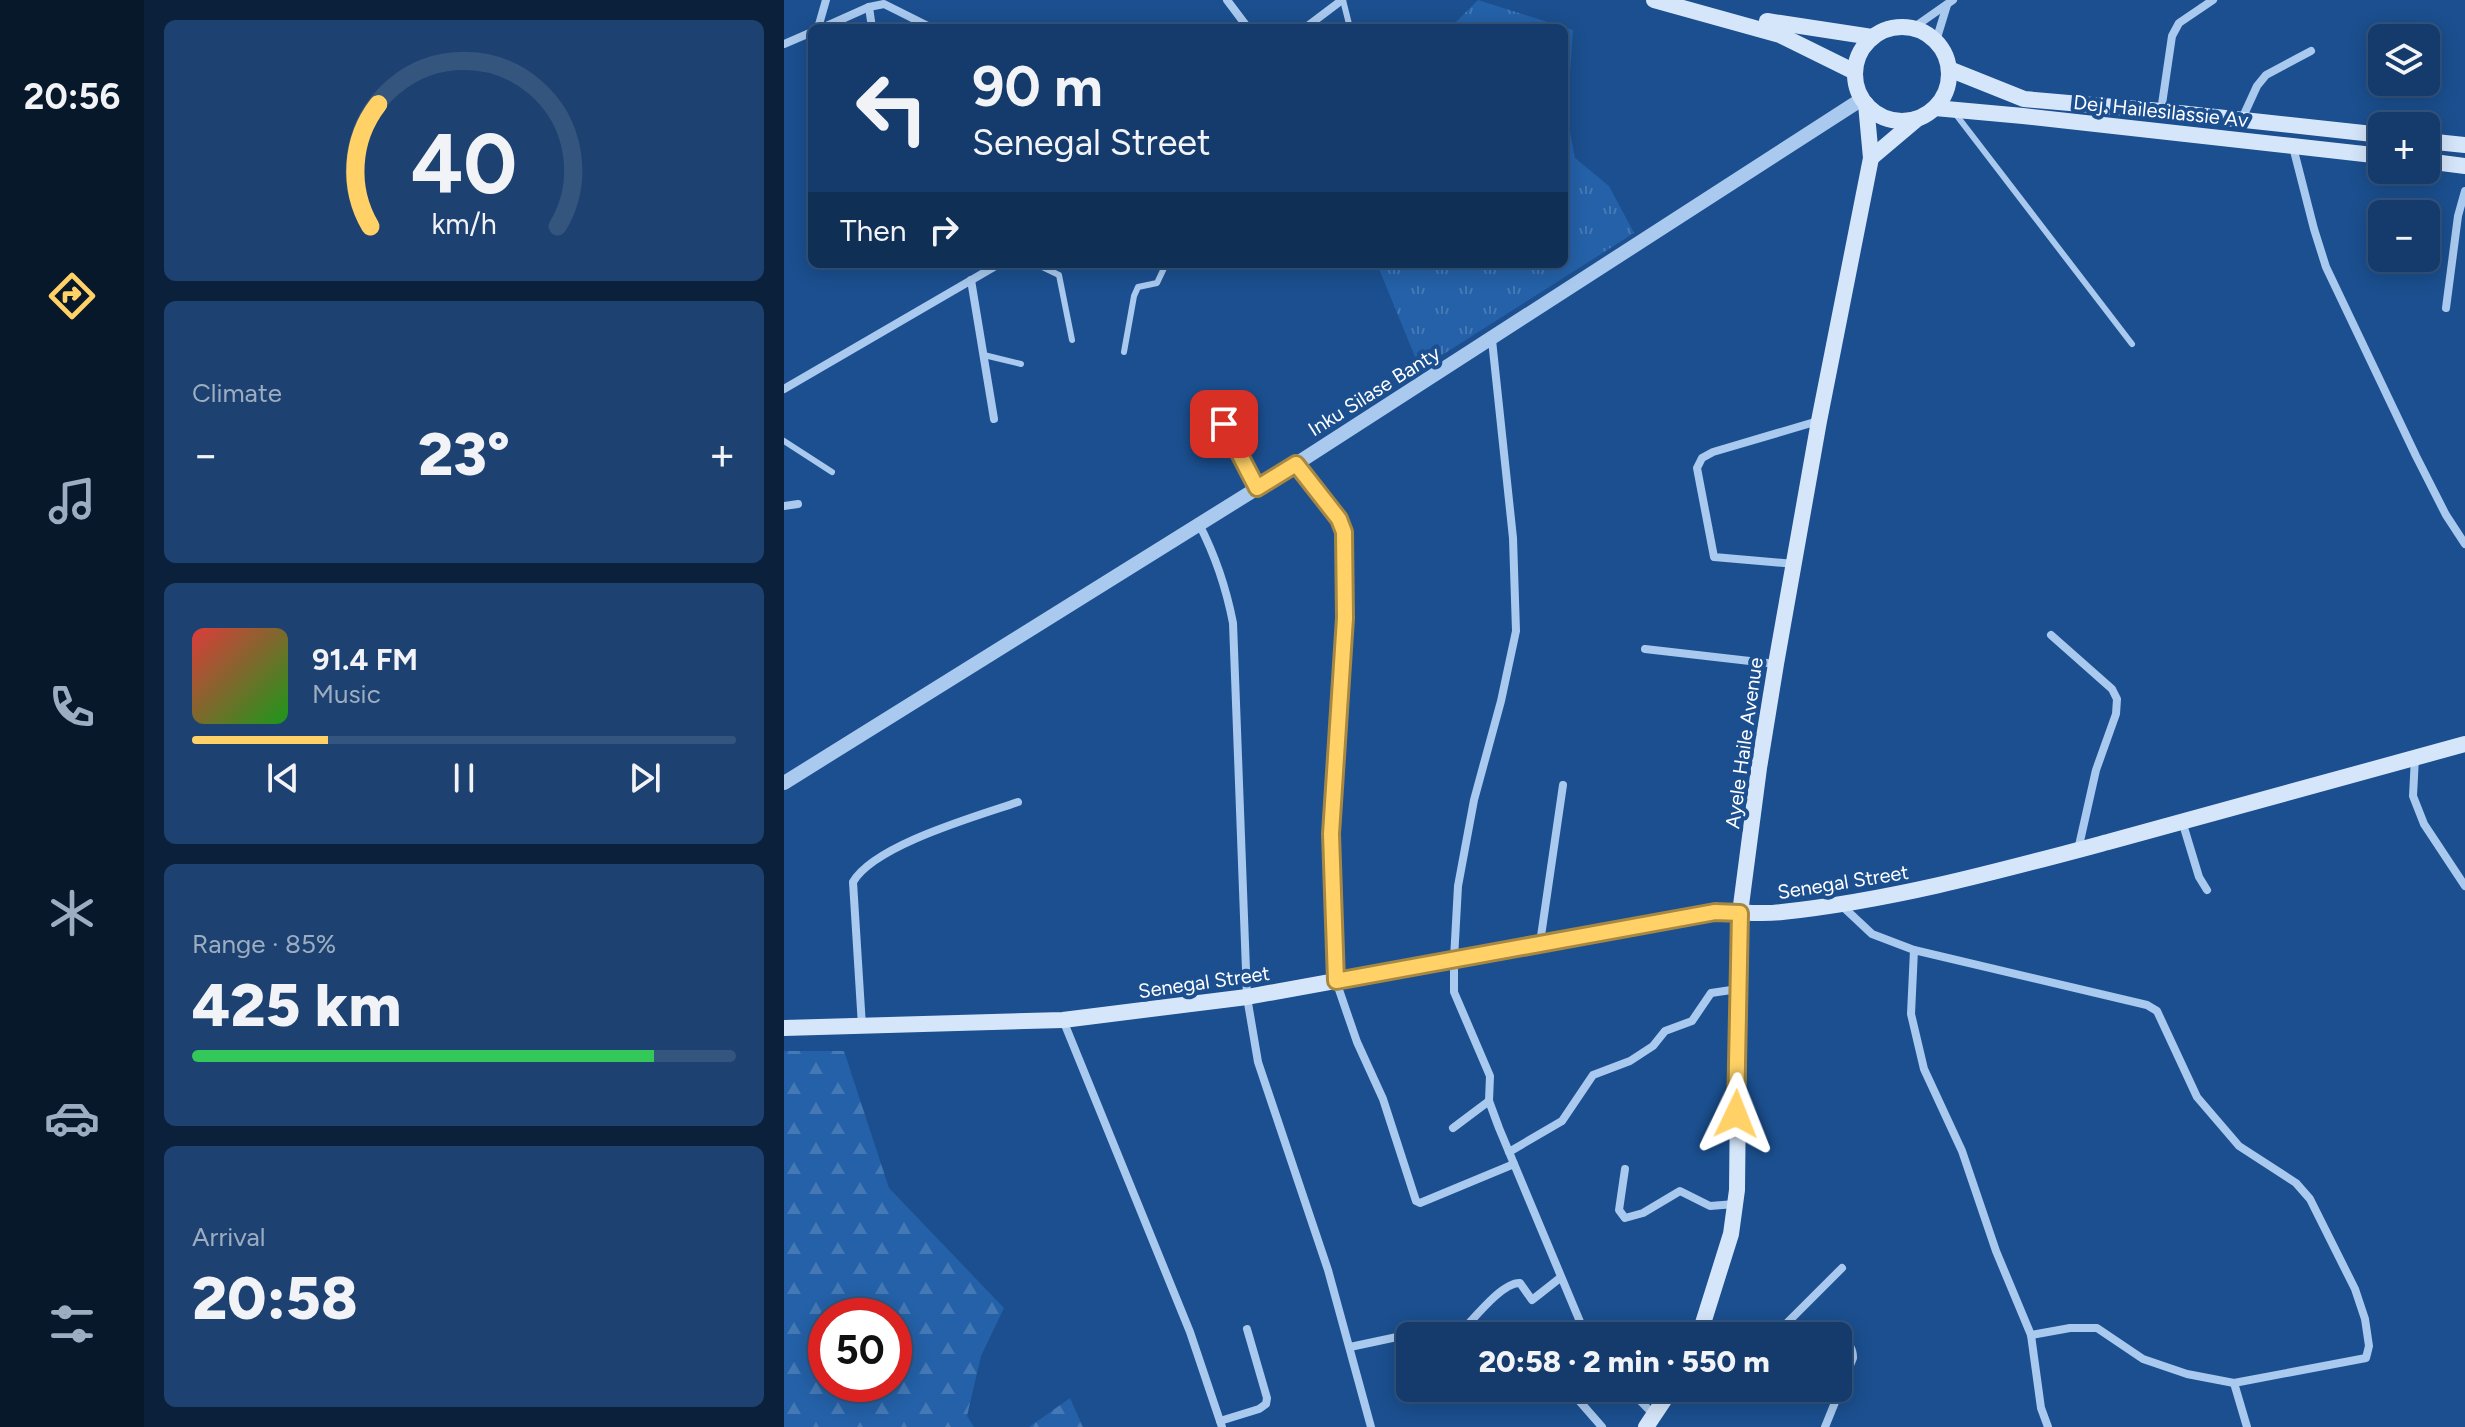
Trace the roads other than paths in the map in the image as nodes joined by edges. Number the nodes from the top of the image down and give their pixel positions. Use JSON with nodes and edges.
{"nodes":[{"id":1,"x":826,"y":0,"type":"edge"},
{"id":2,"x":894,"y":0,"type":"edge"},
{"id":3,"x":1227,"y":0,"type":"edge"},
{"id":4,"x":1342,"y":0,"type":"edge"},
{"id":5,"x":1654,"y":0,"type":"edge"},
{"id":6,"x":1693,"y":0,"type":"edge"},
{"id":7,"x":2213,"y":0,"type":"edge"},
{"id":8,"x":1949,"y":1,"type":"edge"},
{"id":9,"x":884,"y":4,"type":"junction"},
{"id":10,"x":869,"y":7,"type":"junction"},
{"id":11,"x":821,"y":24,"type":"edge"},
{"id":12,"x":829,"y":24,"type":"edge"},
{"id":13,"x":871,"y":24,"type":"edge"},
{"id":14,"x":924,"y":24,"type":"edge"},
{"id":15,"x":1245,"y":24,"type":"edge"},
{"id":16,"x":1310,"y":24,"type":"edge"},
{"id":17,"x":1349,"y":24,"type":"edge"},
{"id":18,"x":1913,"y":28,"type":"junction"},
{"id":19,"x":808,"y":34,"type":"edge"},
{"id":20,"x":1872,"y":37,"type":"junction"},
{"id":21,"x":1936,"y":41,"type":"junction"},
{"id":22,"x":784,"y":44,"type":"edge"},
{"id":23,"x":2311,"y":51,"type":"dead end"},
{"id":24,"x":1949,"y":69,"type":"junction"},
{"id":25,"x":1855,"y":72,"type":"junction"},
{"id":26,"x":1862,"y":101,"type":"junction"},
{"id":27,"x":1943,"y":109,"type":"junction"},
{"id":28,"x":2161,"y":111,"type":"junction"},
{"id":29,"x":1918,"y":119,"type":"junction"},
{"id":30,"x":2241,"y":121,"type":"junction"},
{"id":31,"x":2368,"y":134,"type":"edge"},
{"id":32,"x":2440,"y":142,"type":"edge"},
{"id":33,"x":2465,"y":145,"type":"edge"},
{"id":34,"x":2293,"y":146,"type":"junction"},
{"id":35,"x":2368,"y":154,"type":"edge"},
{"id":36,"x":1871,"y":158,"type":"junction"},
{"id":37,"x":2440,"y":163,"type":"edge"},
{"id":38,"x":2465,"y":166,"type":"edge"},
{"id":39,"x":2465,"y":191,"type":"edge"},
{"id":40,"x":992,"y":268,"type":"edge"},
{"id":41,"x":1044,"y":268,"type":"edge"},
{"id":42,"x":1164,"y":268,"type":"edge"},
{"id":43,"x":971,"y":280,"type":"junction"},
{"id":44,"x":2446,"y":308,"type":"dead end"},
{"id":45,"x":1072,"y":340,"type":"dead end"},
{"id":46,"x":1492,"y":340,"type":"junction"},
{"id":47,"x":2132,"y":344,"type":"dead end"},
{"id":48,"x":1124,"y":352,"type":"dead end"},
{"id":49,"x":984,"y":355,"type":"junction"},
{"id":50,"x":1021,"y":364,"type":"dead end"},
{"id":51,"x":784,"y":389,"type":"edge"},
{"id":52,"x":1213,"y":403,"type":"dead end"},
{"id":53,"x":994,"y":419,"type":"dead end"},
{"id":54,"x":1819,"y":421,"type":"junction"},
{"id":55,"x":784,"y":441,"type":"edge"},
{"id":56,"x":1296,"y":464,"type":"junction"},
{"id":57,"x":832,"y":472,"type":"dead end"},
{"id":58,"x":1257,"y":488,"type":"junction"},
{"id":59,"x":798,"y":504,"type":"dead end"},
{"id":60,"x":784,"y":506,"type":"edge"},
{"id":61,"x":1199,"y":524,"type":"junction"},
{"id":62,"x":2465,"y":544,"type":"edge"},
{"id":63,"x":1795,"y":564,"type":"junction"},
{"id":64,"x":2051,"y":635,"type":"dead end"},
{"id":65,"x":1645,"y":649,"type":"dead end"},
{"id":66,"x":1776,"y":664,"type":"junction"},
{"id":67,"x":2465,"y":744,"type":"edge"},
{"id":68,"x":2415,"y":757,"type":"junction"},
{"id":69,"x":784,"y":783,"type":"edge"},
{"id":70,"x":1563,"y":785,"type":"dead end"},
{"id":71,"x":1018,"y":802,"type":"dead end"},
{"id":72,"x":2182,"y":821,"type":"junction"},
{"id":73,"x":2078,"y":850,"type":"junction"},
{"id":74,"x":2465,"y":886,"type":"edge"},
{"id":75,"x":2207,"y":890,"type":"dead end"},
{"id":76,"x":1840,"y":904,"type":"junction"},
{"id":77,"x":1740,"y":913,"type":"junction"},
{"id":78,"x":1540,"y":944,"type":"junction"},
{"id":79,"x":1914,"y":950,"type":"junction"},
{"id":80,"x":1454,"y":959,"type":"junction"},
{"id":81,"x":1336,"y":981,"type":"junction"},
{"id":82,"x":1740,"y":988,"type":"junction"},
{"id":83,"x":1247,"y":997,"type":"junction"},
{"id":84,"x":1063,"y":1020,"type":"junction"},
{"id":85,"x":862,"y":1026,"type":"junction"},
{"id":86,"x":784,"y":1028,"type":"edge"},
{"id":87,"x":1489,"y":1101,"type":"junction"},
{"id":88,"x":1453,"y":1128,"type":"dead end"},
{"id":89,"x":1509,"y":1152,"type":"junction"},
{"id":90,"x":1514,"y":1164,"type":"junction"},
{"id":91,"x":1625,"y":1169,"type":"dead end"},
{"id":92,"x":1736,"y":1204,"type":"junction"},
{"id":93,"x":1842,"y":1268,"type":"dead end"},
{"id":94,"x":1560,"y":1278,"type":"junction"},
{"id":95,"x":1470,"y":1322,"type":"edge"},
{"id":96,"x":1580,"y":1322,"type":"edge"},
{"id":97,"x":1704,"y":1322,"type":"edge"},
{"id":98,"x":1788,"y":1322,"type":"edge"},
{"id":99,"x":1247,"y":1329,"type":"dead end"},
{"id":100,"x":2031,"y":1335,"type":"junction"},
{"id":101,"x":1396,"y":1337,"type":"edge"},
{"id":102,"x":1350,"y":1347,"type":"junction"},
{"id":103,"x":2234,"y":1383,"type":"junction"},
{"id":104,"x":1583,"y":1402,"type":"edge"},
{"id":105,"x":1637,"y":1402,"type":"edge"},
{"id":106,"x":1663,"y":1402,"type":"edge"},
{"id":107,"x":1835,"y":1402,"type":"edge"},
{"id":108,"x":1650,"y":1421,"type":"edge"},
{"id":109,"x":1221,"y":1424,"type":"edge"},
{"id":110,"x":1371,"y":1427,"type":"edge"},
{"id":111,"x":1602,"y":1427,"type":"edge"},
{"id":112,"x":1825,"y":1427,"type":"edge"},
{"id":113,"x":2048,"y":1427,"type":"edge"},
{"id":114,"x":2247,"y":1427,"type":"edge"}],
"edges":[{"from":1,"to":11,"type":"street"},
{"from":2,"to":9,"type":"street"},
{"from":3,"to":15,"type":"street"},
{"from":4,"to":16,"type":"street"},
{"from":4,"to":17,"type":"lane"},
{"from":5,"to":25,"type":"main road"},
{"from":6,"to":20,"type":"main road"},
{"from":7,"to":28,"type":"street"},
{"from":8,"to":18,"type":"street"},
{"from":8,"to":21,"type":"street"},
{"from":9,"to":10,"type":"street"},
{"from":9,"to":14,"type":"street"},
{"from":10,"to":12,"type":"street"},
{"from":10,"to":13,"type":"street"},
{"from":18,"to":20,"type":"main road"},
{"from":18,"to":21,"type":"main road"},
{"from":19,"to":22,"type":"street"},
{"from":20,"to":25,"type":"main road"},
{"from":21,"to":24,"type":"main road"},
{"from":23,"to":30,"type":"street"},
{"from":24,"to":27,"type":"main road"},
{"from":24,"to":28,"type":"main road","name":"Dej. Hailesilassie Av"},
{"from":25,"to":26,"type":"main road"},
{"from":26,"to":29,"type":"main road"},
{"from":26,"to":36,"type":"main road","name":"Ayele Haile Avenue"},
{"from":26,"to":46,"type":"street","name":"Inku Silase Banty"},
{"from":27,"to":29,"type":"main road"},
{"from":27,"to":34,"type":"main road","name":"Dej. Hailesilassie Av"},
{"from":27,"to":47,"type":"lane"},
{"from":28,"to":30,"type":"main road","name":"Dej. Hailesilassie Av"},
{"from":29,"to":36,"type":"main road"},
{"from":30,"to":31,"type":"main road","name":"Dej. Hailesilassie Av"},
{"from":32,"to":33,"type":"main road"},
{"from":34,"to":35,"type":"main road","name":"Dej. Hailesilassie Av"},
{"from":34,"to":62,"type":"street"},
{"from":36,"to":54,"type":"main road","name":"Ayele Haile Avenue"},
{"from":37,"to":38,"type":"main road"},
{"from":39,"to":44,"type":"street"},
{"from":40,"to":43,"type":"street"},
{"from":41,"to":45,"type":"lane"},
{"from":42,"to":48,"type":"lane"},
{"from":43,"to":49,"type":"street"},
{"from":43,"to":51,"type":"street"},
{"from":46,"to":56,"type":"street","name":"Inku Silase Banty"},
{"from":46,"to":80,"type":"street"},
{"from":49,"to":50,"type":"lane"},
{"from":49,"to":53,"type":"street"},
{"from":52,"to":58,"type":"street"},
{"from":54,"to":63,"type":"main road","name":"Ayele Haile Avenue"},
{"from":54,"to":63,"type":"street"},
{"from":55,"to":57,"type":"lane"},
{"from":56,"to":58,"type":"street","name":"Inku Silase Banty"},
{"from":56,"to":81,"type":"street"},
{"from":58,"to":61,"type":"street","name":"Inku Silase Banty"},
{"from":59,"to":60,"type":"street"},
{"from":61,"to":69,"type":"street","name":"Inku Silase Banty"},
{"from":61,"to":83,"type":"street"},
{"from":63,"to":66,"type":"main road","name":"Ayele Haile Avenue"},
{"from":64,"to":73,"type":"street"},
{"from":65,"to":66,"type":"street"},
{"from":66,"to":77,"type":"main road","name":"Ayele Haile Avenue"},
{"from":67,"to":68,"type":"main road","name":"Senegal Street"},
{"from":68,"to":72,"type":"main road","name":"Senegal Street"},
{"from":68,"to":74,"type":"street"},
{"from":70,"to":78,"type":"street"},
{"from":71,"to":85,"type":"street"},
{"from":72,"to":73,"type":"main road","name":"Senegal Street"},
{"from":72,"to":75,"type":"street"},
{"from":73,"to":76,"type":"main road","name":"Senegal Street"},
{"from":76,"to":77,"type":"main road","name":"Senegal Street"},
{"from":76,"to":79,"type":"street"},
{"from":77,"to":78,"type":"main road","name":"Senegal Street"},
{"from":77,"to":82,"type":"main road","name":"Ayele Haile Avenue"},
{"from":78,"to":80,"type":"main road","name":"Senegal Street"},
{"from":79,"to":100,"type":"street"},
{"from":79,"to":103,"type":"street"},
{"from":80,"to":81,"type":"main road","name":"Senegal Street"},
{"from":80,"to":87,"type":"street"},
{"from":81,"to":83,"type":"main road","name":"Senegal Street"},
{"from":81,"to":90,"type":"street"},
{"from":82,"to":89,"type":"street"},
{"from":82,"to":92,"type":"main road","name":"Ayele Haile Avenue"},
{"from":83,"to":84,"type":"main road","name":"Senegal Street"},
{"from":83,"to":102,"type":"street"},
{"from":84,"to":85,"type":"main road","name":"Senegal Street"},
{"from":84,"to":109,"type":"street"},
{"from":85,"to":86,"type":"main road","name":"Senegal Street"},
{"from":87,"to":88,"type":"street"},
{"from":87,"to":89,"type":"street"},
{"from":89,"to":90,"type":"street"},
{"from":90,"to":94,"type":"street"},
{"from":91,"to":92,"type":"street"},
{"from":92,"to":97,"type":"main road","name":"Ayele Haile Avenue"},
{"from":93,"to":98,"type":"street"},
{"from":94,"to":95,"type":"street"},
{"from":94,"to":96,"type":"street"},
{"from":99,"to":109,"type":"street"},
{"from":100,"to":103,"type":"street"},
{"from":100,"to":113,"type":"street"},
{"from":101,"to":102,"type":"street"},
{"from":102,"to":110,"type":"street"},
{"from":103,"to":114,"type":"street"},
{"from":104,"to":111,"type":"street"},
{"from":105,"to":108,"type":"street"},
{"from":106,"to":108,"type":"main road"},
{"from":107,"to":112,"type":"street"}]}
